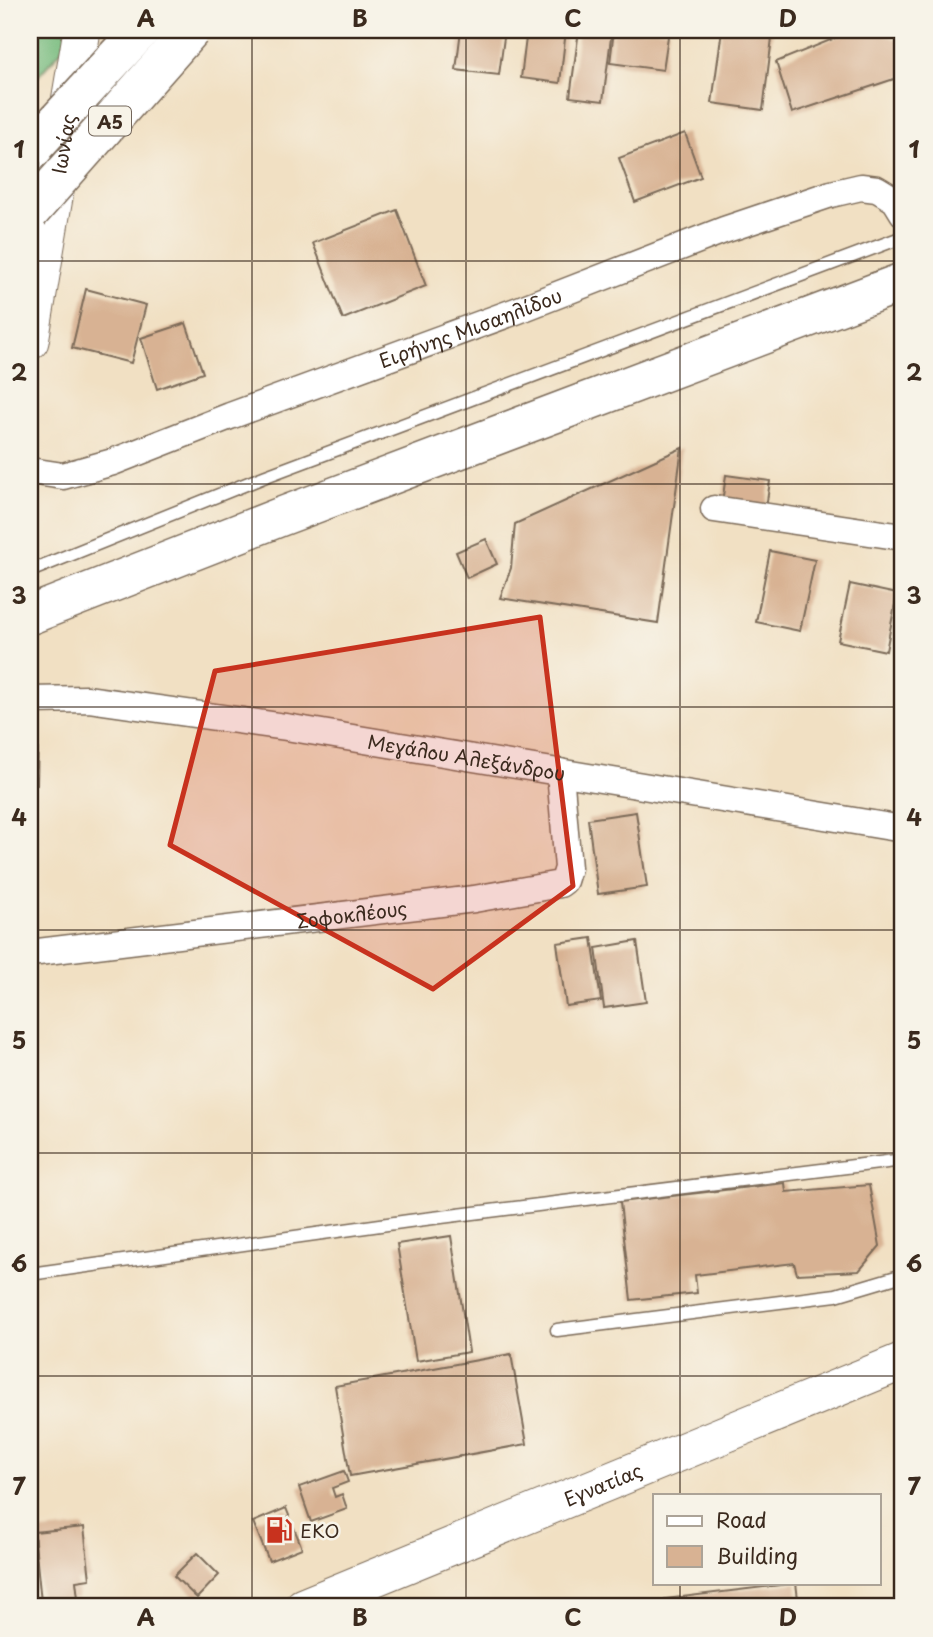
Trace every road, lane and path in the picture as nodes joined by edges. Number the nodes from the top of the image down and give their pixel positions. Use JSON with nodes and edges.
{"nodes":[{"id":1,"x":82,"y":30,"type":"edge"},
{"id":2,"x":115,"y":30,"type":"edge"},
{"id":3,"x":141,"y":30,"type":"edge"},
{"id":4,"x":191,"y":30,"type":"edge"},
{"id":5,"x":33,"y":147,"type":"edge"},
{"id":6,"x":30,"y":212,"type":"edge"},
{"id":7,"x":903,"y":213,"type":"edge"},
{"id":8,"x":903,"y":237,"type":"edge"},
{"id":9,"x":903,"y":282,"type":"edge"},
{"id":10,"x":30,"y":341,"type":"edge"},
{"id":11,"x":30,"y":471,"type":"edge"},
{"id":12,"x":714,"y":509,"type":"dead end"},
{"id":13,"x":903,"y":537,"type":"edge"},
{"id":14,"x":30,"y":571,"type":"edge"},
{"id":15,"x":30,"y":615,"type":"edge"},
{"id":16,"x":30,"y":699,"type":"edge"},
{"id":17,"x":560,"y":772,"type":"junction"},
{"id":18,"x":903,"y":829,"type":"edge"},
{"id":19,"x":30,"y":953,"type":"edge"},
{"id":20,"x":903,"y":1160,"type":"edge"},
{"id":21,"x":30,"y":1274,"type":"edge"},
{"id":22,"x":903,"y":1275,"type":"edge"},
{"id":23,"x":557,"y":1330,"type":"dead end"},
{"id":24,"x":903,"y":1361,"type":"edge"},
{"id":25,"x":303,"y":1607,"type":"edge"}],
"edges":[{"from":1,"to":10,"type":"main road","name":"Ιωνίας"},
{"from":2,"to":5,"type":"highway","bridge":true},
{"from":3,"to":5,"type":"highway","number":"Α5","bridge":true},
{"from":4,"to":6,"type":"highway","number":"Α5","bridge":true},
{"from":7,"to":11,"type":"street","name":"Ειρήνης Μισαηλίδου"},
{"from":8,"to":14,"type":"lane"},
{"from":9,"to":15,"type":"highway"},
{"from":12,"to":13,"type":"street"},
{"from":16,"to":17,"type":"street","name":"Μεγάλου Αλεξάνδρου"},
{"from":17,"to":18,"type":"street","name":"Μεγάλου Αλεξάνδρου"},
{"from":17,"to":19,"type":"street","name":"Σοφοκλέους"},
{"from":20,"to":21,"type":"lane"},
{"from":22,"to":23,"type":"lane"},
{"from":24,"to":25,"type":"main road","name":"Εγνατίας"}]}
